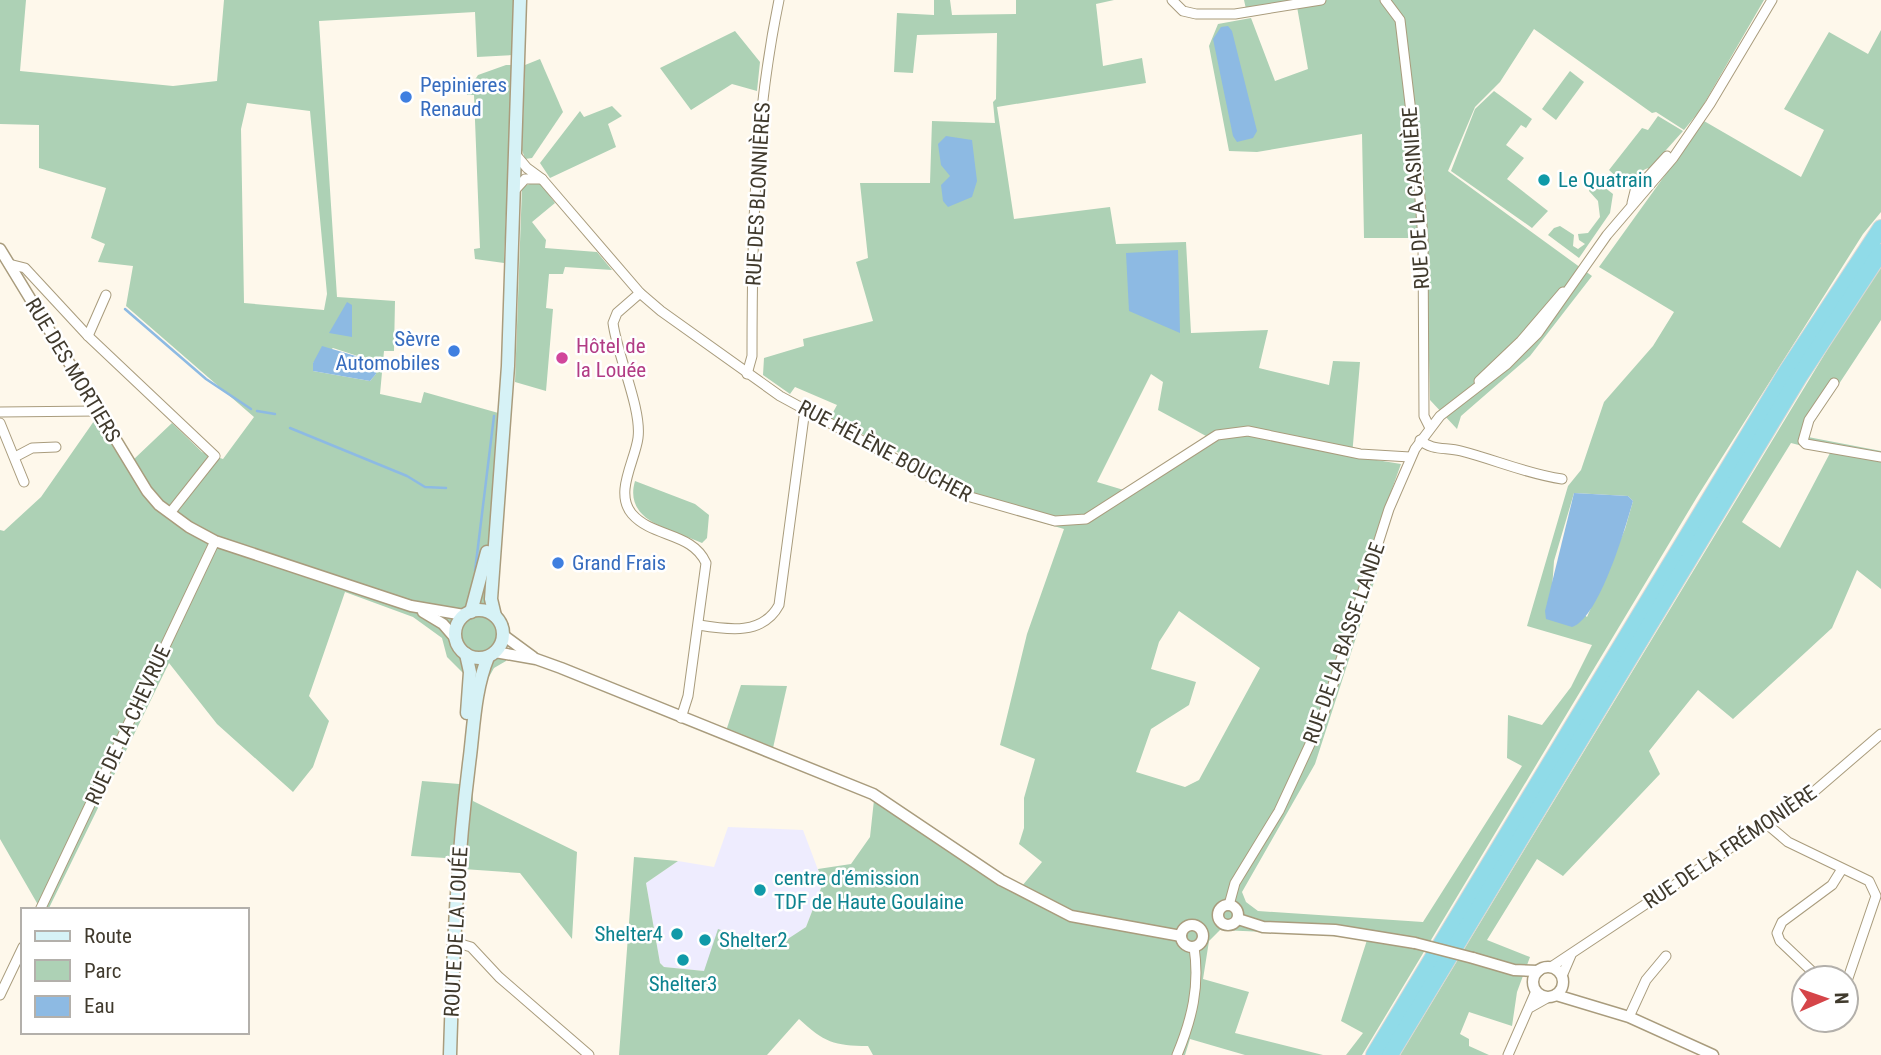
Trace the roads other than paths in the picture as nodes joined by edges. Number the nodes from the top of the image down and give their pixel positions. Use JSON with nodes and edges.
{"nodes":[{"id":1,"x":520,"y":0,"type":"edge"},
{"id":2,"x":779,"y":0,"type":"edge"},
{"id":3,"x":1321,"y":0,"type":"edge"},
{"id":4,"x":1385,"y":0,"type":"edge"},
{"id":5,"x":1772,"y":0,"type":"edge"},
{"id":6,"x":1173,"y":2,"type":"edge"},
{"id":7,"x":516,"y":155,"type":"junction"},
{"id":8,"x":542,"y":179,"type":"junction"},
{"id":9,"x":515,"y":190,"type":"junction"},
{"id":10,"x":1881,"y":228,"type":"edge"},
{"id":11,"x":0,"y":249,"type":"edge"},
{"id":12,"x":1881,"y":252,"type":"edge"},
{"id":13,"x":9,"y":264,"type":"junction"},
{"id":14,"x":640,"y":293,"type":"junction"},
{"id":15,"x":106,"y":295,"type":"dead end"},
{"id":16,"x":88,"y":336,"type":"junction"},
{"id":17,"x":747,"y":374,"type":"junction"},
{"id":18,"x":1834,"y":383,"type":"dead end"},
{"id":19,"x":1426,"y":402,"type":"junction"},
{"id":20,"x":805,"y":409,"type":"junction"},
{"id":21,"x":97,"y":411,"type":"junction"},
{"id":22,"x":0,"y":412,"type":"edge"},
{"id":23,"x":1440,"y":416,"type":"junction"},
{"id":24,"x":0,"y":424,"type":"edge"},
{"id":25,"x":1430,"y":428,"type":"junction"},
{"id":26,"x":1420,"y":440,"type":"junction"},
{"id":27,"x":56,"y":447,"type":"dead end"},
{"id":28,"x":15,"y":457,"type":"junction"},
{"id":29,"x":1410,"y":457,"type":"junction"},
{"id":30,"x":1881,"y":457,"type":"edge"},
{"id":31,"x":1562,"y":479,"type":"dead end"},
{"id":32,"x":24,"y":482,"type":"dead end"},
{"id":33,"x":496,"y":500,"type":"junction"},
{"id":34,"x":170,"y":513,"type":"junction"},
{"id":35,"x":215,"y":541,"type":"junction"},
{"id":36,"x":411,"y":606,"type":"junction"},
{"id":37,"x":468,"y":613,"type":"junction"},
{"id":38,"x":495,"y":616,"type":"junction"},
{"id":39,"x":699,"y":625,"type":"junction"},
{"id":40,"x":503,"y":635,"type":"junction"},
{"id":41,"x":456,"y":639,"type":"junction"},
{"id":42,"x":466,"y":654,"type":"junction"},
{"id":43,"x":492,"y":654,"type":"junction"},
{"id":44,"x":536,"y":659,"type":"junction"},
{"id":45,"x":681,"y":718,"type":"junction"},
{"id":46,"x":1881,"y":734,"type":"edge"},
{"id":47,"x":463,"y":809,"type":"junction"},
{"id":48,"x":1768,"y":825,"type":"junction"},
{"id":49,"x":1842,"y":869,"type":"junction"},
{"id":50,"x":1229,"y":905,"type":"junction"},
{"id":51,"x":41,"y":908,"type":"edge"},
{"id":52,"x":1238,"y":919,"type":"junction"},
{"id":53,"x":1220,"y":921,"type":"junction"},
{"id":54,"x":1202,"y":931,"type":"junction"},
{"id":55,"x":1181,"y":936,"type":"junction"},
{"id":56,"x":454,"y":942,"type":"junction"},
{"id":57,"x":1194,"y":947,"type":"junction"},
{"id":58,"x":21,"y":951,"type":"edge"},
{"id":59,"x":1572,"y":953,"type":"junction"},
{"id":60,"x":1665,"y":956,"type":"dead end"},
{"id":61,"x":1804,"y":964,"type":"edge"},
{"id":62,"x":1853,"y":964,"type":"edge"},
{"id":63,"x":1550,"y":967,"type":"junction"},
{"id":64,"x":1514,"y":970,"type":"junction"},
{"id":65,"x":1538,"y":971,"type":"junction"},
{"id":66,"x":1534,"y":988,"type":"junction"},
{"id":67,"x":1557,"y":989,"type":"junction"},
{"id":68,"x":0,"y":995,"type":"edge"},
{"id":69,"x":1531,"y":1007,"type":"junction"},
{"id":70,"x":1629,"y":1017,"type":"junction"},
{"id":71,"x":450,"y":1055,"type":"edge"},
{"id":72,"x":589,"y":1055,"type":"edge"},
{"id":73,"x":1177,"y":1055,"type":"edge"},
{"id":74,"x":1374,"y":1055,"type":"edge"},
{"id":75,"x":1390,"y":1055,"type":"edge"},
{"id":76,"x":1507,"y":1055,"type":"edge"},
{"id":77,"x":1713,"y":1055,"type":"edge"}],
"edges":[{"from":1,"to":7,"type":"main road"},
{"from":2,"to":17,"type":"street","name":"RUE DES BLONNIÈRES"},
{"from":3,"to":6,"type":"street"},
{"from":4,"to":19,"type":"street","name":"RUE DE LA CASINIÈRE"},
{"from":5,"to":23,"type":"street","name":"RUE DE LA BASSE LANDE"},
{"from":7,"to":8,"type":"street","name":"RUE HÉLÈNE BOUCHER"},
{"from":7,"to":9,"type":"main road"},
{"from":8,"to":9,"type":"street"},
{"from":8,"to":14,"type":"street","name":"RUE HÉLÈNE BOUCHER"},
{"from":9,"to":33,"type":"main road"},
{"from":10,"to":74,"type":"highway"},
{"from":11,"to":13,"type":"street","name":"RUE DES MORTIERS"},
{"from":12,"to":75,"type":"highway"},
{"from":13,"to":16,"type":"street"},
{"from":13,"to":21,"type":"street","name":"RUE DES MORTIERS"},
{"from":14,"to":17,"type":"street","name":"RUE HÉLÈNE BOUCHER"},
{"from":14,"to":39,"type":"street"},
{"from":15,"to":16,"type":"street"},
{"from":16,"to":34,"type":"street"},
{"from":17,"to":20,"type":"street","name":"RUE HÉLÈNE BOUCHER"},
{"from":18,"to":30,"type":"street"},
{"from":19,"to":23,"type":"street"},
{"from":19,"to":25,"type":"street","name":"RUE DE LA CASINIÈRE"},
{"from":20,"to":29,"type":"street","name":"RUE HÉLÈNE BOUCHER"},
{"from":20,"to":39,"type":"street"},
{"from":21,"to":22,"type":"street"},
{"from":21,"to":34,"type":"street","name":"RUE DES MORTIERS"},
{"from":23,"to":25,"type":"street","name":"RUE DE LA BASSE LANDE"},
{"from":24,"to":28,"type":"street"},
{"from":25,"to":26,"type":"street","name":"RUE DE LA BASSE LANDE"},
{"from":26,"to":29,"type":"street","name":"RUE DE LA BASSE LANDE"},
{"from":26,"to":31,"type":"street"},
{"from":27,"to":28,"type":"street"},
{"from":28,"to":32,"type":"street"},
{"from":29,"to":50,"type":"street","name":"RUE DE LA BASSE LANDE"},
{"from":33,"to":37,"type":"main road"},
{"from":33,"to":38,"type":"main road"},
{"from":34,"to":35,"type":"street","name":"RUE DES MORTIERS"},
{"from":35,"to":36,"type":"street","name":"RUE DES MORTIERS"},
{"from":35,"to":51,"type":"street","name":"RUE DE LA CHEVRUE"},
{"from":36,"to":37,"type":"street"},
{"from":36,"to":41,"type":"street"},
{"from":37,"to":38,"type":"main road"},
{"from":37,"to":41,"type":"main road"},
{"from":38,"to":40,"type":"main road"},
{"from":39,"to":45,"type":"street"},
{"from":40,"to":43,"type":"main road"},
{"from":40,"to":44,"type":"street"},
{"from":41,"to":42,"type":"main road"},
{"from":42,"to":43,"type":"main road"},
{"from":42,"to":47,"type":"main road","name":"ROUTE DE LA LOUÉE"},
{"from":43,"to":44,"type":"street"},
{"from":43,"to":47,"type":"main road","name":"ROUTE DE LA LOUÉE"},
{"from":44,"to":45,"type":"street"},
{"from":45,"to":55,"type":"street"},
{"from":46,"to":48,"type":"street","name":"RUE DE LA FRÉMONIÈRE"},
{"from":47,"to":56,"type":"main road","name":"ROUTE DE LA LOUÉE"},
{"from":48,"to":49,"type":"street"},
{"from":48,"to":59,"type":"street","name":"RUE DE LA FRÉMONIÈRE"},
{"from":49,"to":61,"type":"street"},
{"from":49,"to":62,"type":"street"},
{"from":50,"to":52,"type":"street"},
{"from":50,"to":53,"type":"street"},
{"from":52,"to":53,"type":"street"},
{"from":52,"to":64,"type":"street","bridge":true},
{"from":53,"to":54,"type":"street"},
{"from":54,"to":55,"type":"street"},
{"from":54,"to":57,"type":"street"},
{"from":55,"to":57,"type":"street"},
{"from":56,"to":71,"type":"main road","name":"ROUTE DE LA LOUÉE"},
{"from":56,"to":72,"type":"street"},
{"from":57,"to":73,"type":"street"},
{"from":58,"to":68,"type":"street"},
{"from":59,"to":63,"type":"street","name":"RUE DE LA FRÉMONIÈRE"},
{"from":59,"to":67,"type":"street"},
{"from":60,"to":70,"type":"street"},
{"from":63,"to":65,"type":"street"},
{"from":63,"to":67,"type":"street"},
{"from":64,"to":65,"type":"street"},
{"from":64,"to":66,"type":"street"},
{"from":65,"to":66,"type":"street"},
{"from":66,"to":67,"type":"street"},
{"from":66,"to":69,"type":"street"},
{"from":67,"to":69,"type":"street"},
{"from":67,"to":70,"type":"street"},
{"from":69,"to":76,"type":"street"},
{"from":70,"to":77,"type":"street"}]}
